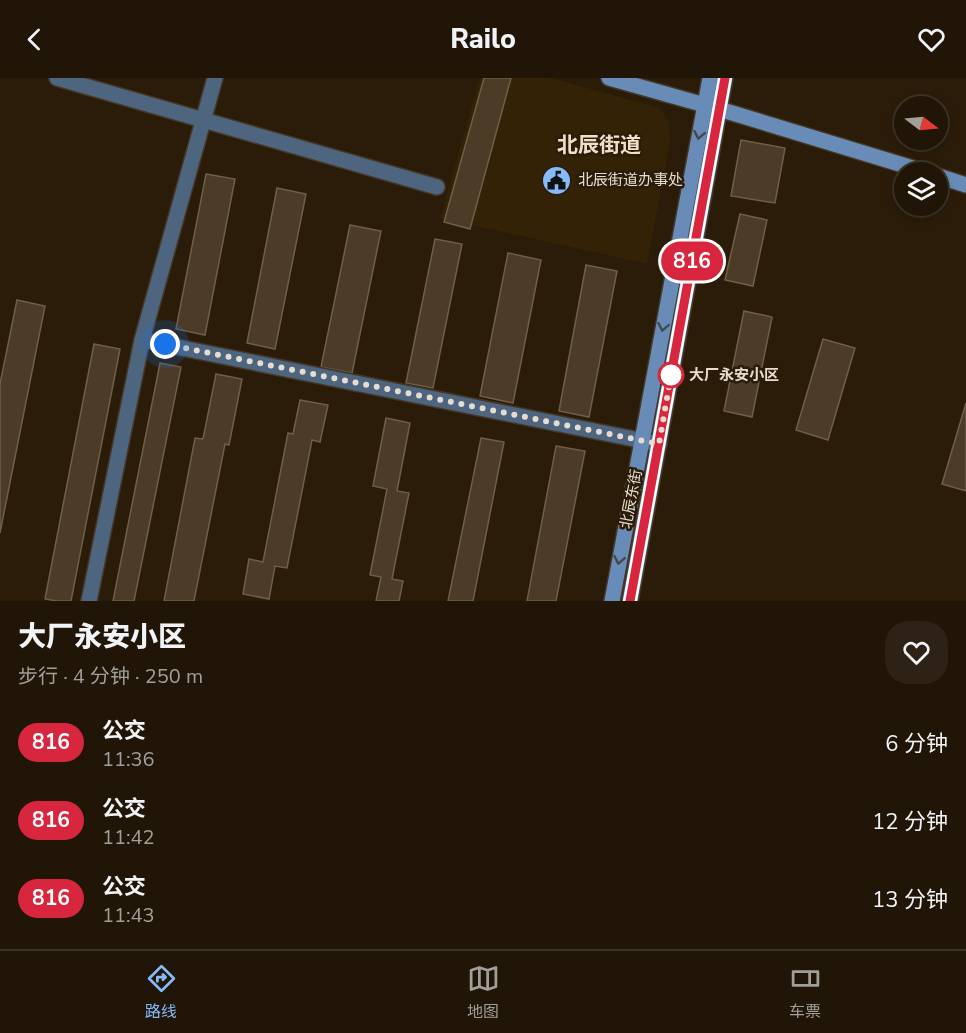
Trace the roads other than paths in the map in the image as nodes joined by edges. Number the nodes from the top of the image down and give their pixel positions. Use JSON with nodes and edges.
{"nodes":[{"id":1,"x":57,"y":78,"type":"edge"},
{"id":2,"x":215,"y":78,"type":"edge"},
{"id":3,"x":609,"y":78,"type":"edge"},
{"id":4,"x":710,"y":78,"type":"edge"},
{"id":5,"x":725,"y":78,"type":"edge"},
{"id":6,"x":712,"y":107,"type":"junction"},
{"id":7,"x":203,"y":119,"type":"junction"},
{"id":8,"x":894,"y":162,"type":"edge"},
{"id":9,"x":948,"y":179,"type":"edge"},
{"id":10,"x":966,"y":185,"type":"edge"},
{"id":11,"x":437,"y":188,"type":"dead end"},
{"id":12,"x":142,"y":340,"type":"junction"},
{"id":13,"x":659,"y":444,"type":"junction"},
{"id":14,"x":89,"y":601,"type":"edge"},
{"id":15,"x":612,"y":601,"type":"edge"},
{"id":16,"x":630,"y":601,"type":"edge"}],
"edges":[{"from":1,"to":7,"type":"street"},
{"from":2,"to":7,"type":"street"},
{"from":3,"to":6,"type":"main road"},
{"from":4,"to":6,"type":"main road","name":"北辰东街"},
{"from":5,"to":6,"type":"main road","name":"北辰东街"},
{"from":6,"to":8,"type":"main road"},
{"from":6,"to":13,"type":"main road","name":"北辰东街"},
{"from":6,"to":15,"type":"main road","name":"北辰东街","one_way":true},
{"from":7,"to":11,"type":"street"},
{"from":7,"to":12,"type":"street"},
{"from":9,"to":10,"type":"main road"},
{"from":12,"to":13,"type":"street"},
{"from":12,"to":14,"type":"street"},
{"from":13,"to":16,"type":"main road","name":"北辰东街"}]}
